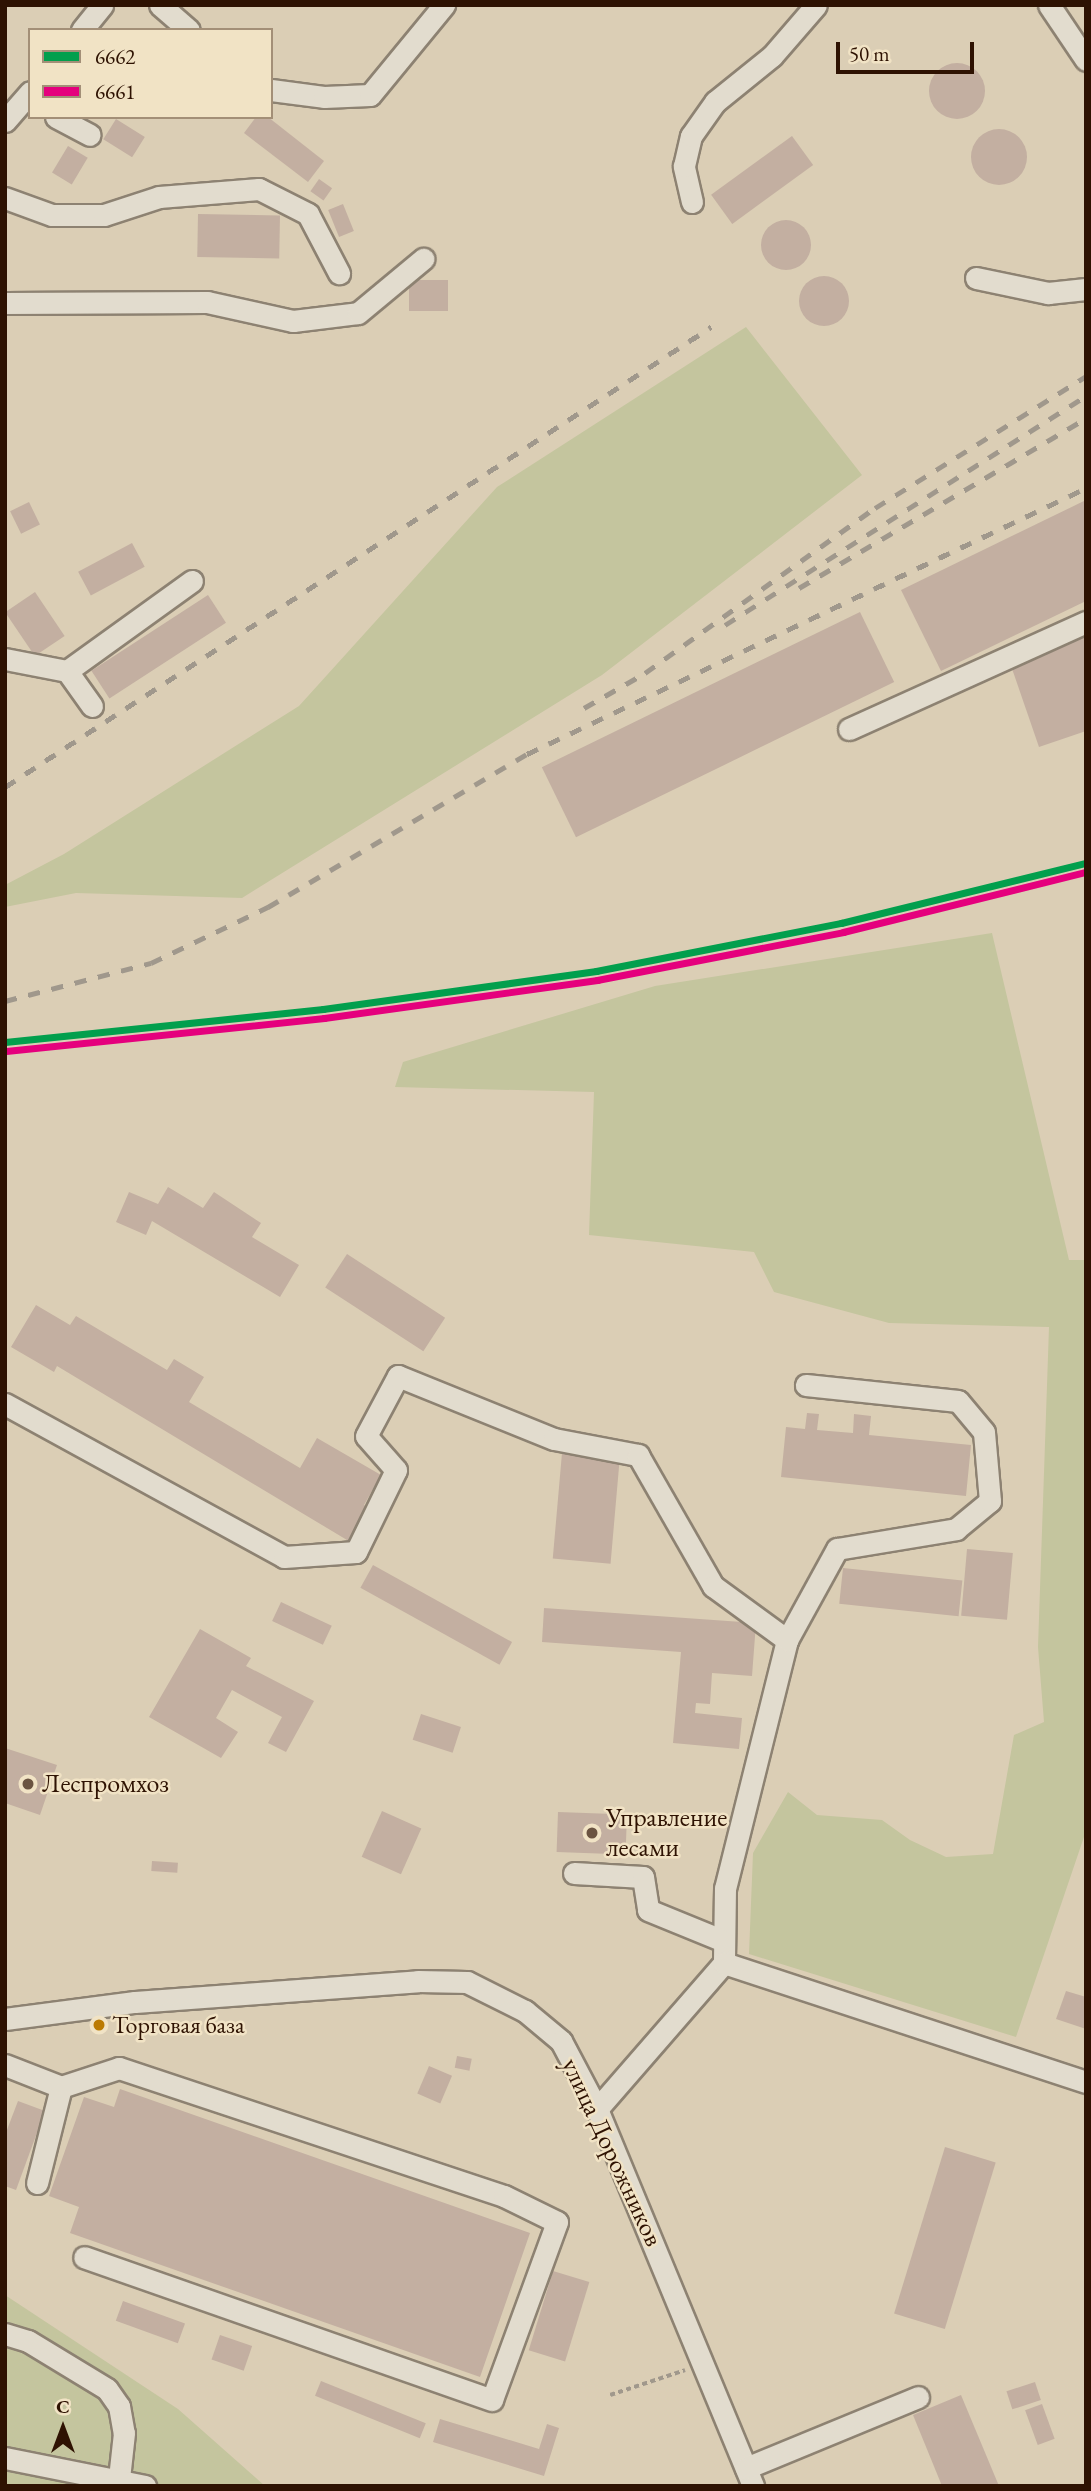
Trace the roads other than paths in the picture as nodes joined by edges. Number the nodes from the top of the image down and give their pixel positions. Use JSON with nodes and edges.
{"nodes":[{"id":1,"x":103,"y":5,"type":"edge"},
{"id":2,"x":444,"y":5,"type":"edge"},
{"id":3,"x":816,"y":5,"type":"edge"},
{"id":4,"x":1049,"y":5,"type":"edge"},
{"id":5,"x":166,"y":13,"type":"edge"},
{"id":6,"x":84,"y":28,"type":"edge"},
{"id":7,"x":186,"y":28,"type":"edge"},
{"id":8,"x":1086,"y":60,"type":"edge"},
{"id":9,"x":273,"y":90,"type":"edge"},
{"id":10,"x":28,"y":96,"type":"edge"},
{"id":11,"x":60,"y":119,"type":"edge"},
{"id":12,"x":5,"y":121,"type":"edge"},
{"id":13,"x":90,"y":135,"type":"dead end"},
{"id":14,"x":5,"y":198,"type":"edge"},
{"id":15,"x":692,"y":202,"type":"dead end"},
{"id":16,"x":423,"y":259,"type":"dead end"},
{"id":17,"x":339,"y":273,"type":"dead end"},
{"id":18,"x":976,"y":278,"type":"dead end"},
{"id":19,"x":1086,"y":289,"type":"edge"},
{"id":20,"x":5,"y":303,"type":"edge"},
{"id":21,"x":192,"y":581,"type":"dead end"},
{"id":22,"x":1086,"y":622,"type":"edge"},
{"id":23,"x":5,"y":659,"type":"edge"},
{"id":24,"x":67,"y":671,"type":"junction"},
{"id":25,"x":92,"y":706,"type":"dead end"},
{"id":26,"x":849,"y":729,"type":"dead end"},
{"id":27,"x":806,"y":1385,"type":"dead end"},
{"id":28,"x":5,"y":1404,"type":"edge"},
{"id":29,"x":787,"y":1640,"type":"junction"},
{"id":30,"x":574,"y":1873,"type":"dead end"},
{"id":31,"x":724,"y":1941,"type":"junction"},
{"id":32,"x":724,"y":1963,"type":"junction"},
{"id":33,"x":5,"y":2019,"type":"edge"},
{"id":34,"x":5,"y":2065,"type":"edge"},
{"id":35,"x":1086,"y":2082,"type":"edge"},
{"id":36,"x":61,"y":2087,"type":"junction"},
{"id":37,"x":597,"y":2109,"type":"junction"},
{"id":38,"x":37,"y":2183,"type":"dead end"},
{"id":39,"x":84,"y":2257,"type":"dead end"},
{"id":40,"x":5,"y":2334,"type":"edge"},
{"id":41,"x":918,"y":2397,"type":"dead end"},
{"id":42,"x":5,"y":2458,"type":"edge"},
{"id":43,"x":750,"y":2477,"type":"edge"},
{"id":44,"x":119,"y":2478,"type":"junction"},
{"id":45,"x":145,"y":2486,"type":"edge"}],
"edges":[{"from":1,"to":6,"type":"street"},
{"from":2,"to":9,"type":"street"},
{"from":3,"to":15,"type":"street"},
{"from":4,"to":8,"type":"street"},
{"from":5,"to":7,"type":"street"},
{"from":10,"to":12,"type":"street"},
{"from":11,"to":13,"type":"street"},
{"from":14,"to":17,"type":"street"},
{"from":16,"to":20,"type":"street"},
{"from":18,"to":19,"type":"street"},
{"from":21,"to":24,"type":"street"},
{"from":22,"to":26,"type":"street"},
{"from":23,"to":24,"type":"street"},
{"from":24,"to":25,"type":"street"},
{"from":27,"to":29,"type":"street"},
{"from":28,"to":29,"type":"street"},
{"from":29,"to":31,"type":"street"},
{"from":30,"to":31,"type":"street"},
{"from":31,"to":32,"type":"street"},
{"from":32,"to":35,"type":"street"},
{"from":32,"to":37,"type":"street"},
{"from":33,"to":37,"type":"street","name":"улица Дорожников"},
{"from":34,"to":36,"type":"street"},
{"from":36,"to":38,"type":"street"},
{"from":36,"to":39,"type":"street"},
{"from":37,"to":43,"type":"street","name":"улица Дорожников"},
{"from":40,"to":44,"type":"street"},
{"from":41,"to":43,"type":"street"},
{"from":42,"to":44,"type":"street"},
{"from":44,"to":45,"type":"street"}]}
